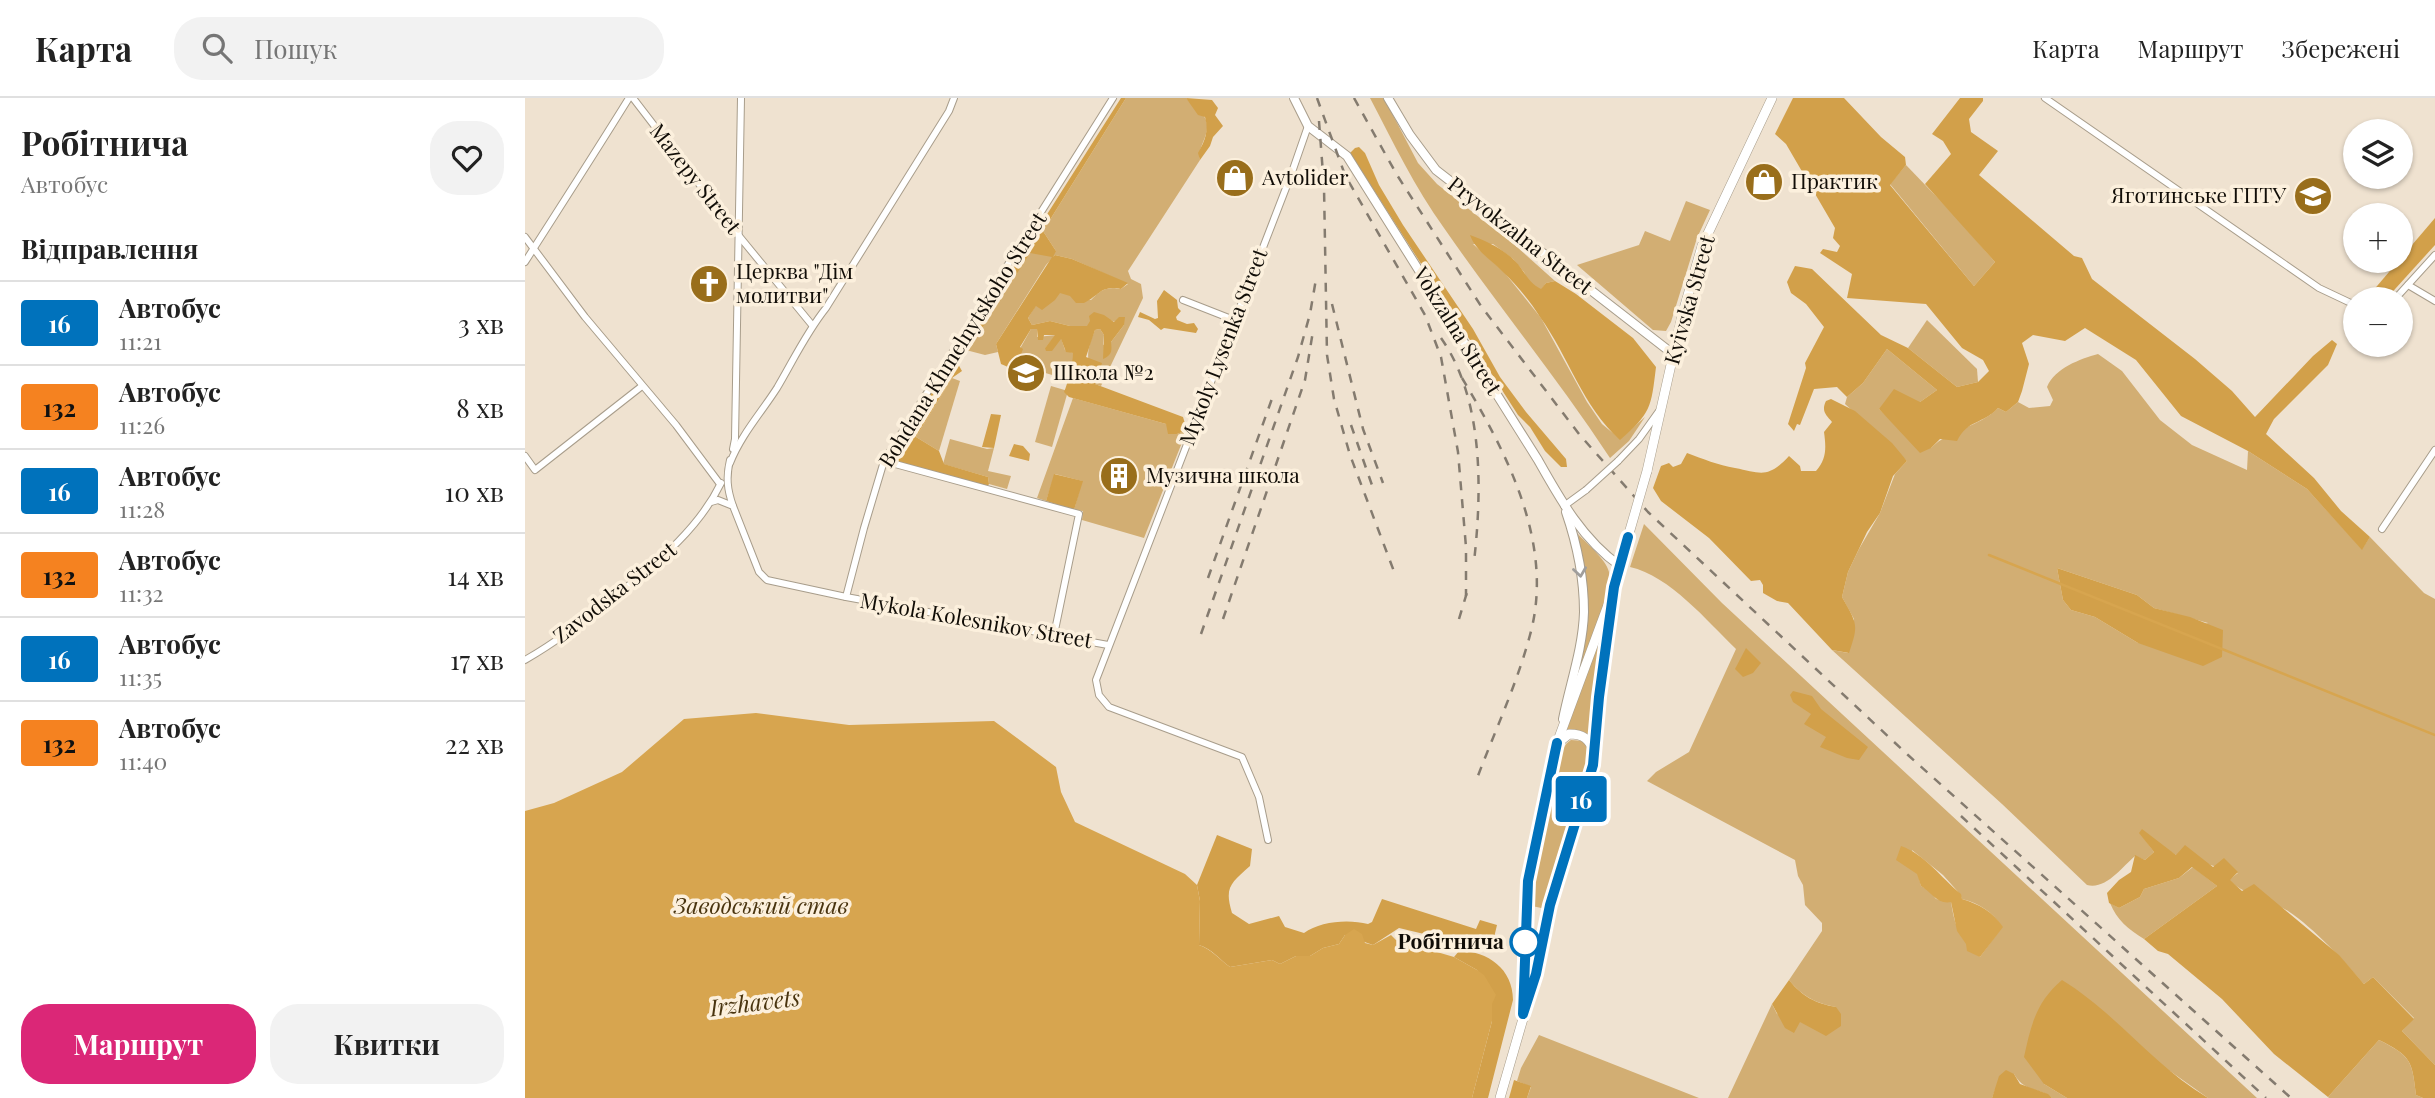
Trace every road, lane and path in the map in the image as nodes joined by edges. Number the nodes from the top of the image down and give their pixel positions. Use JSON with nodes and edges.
{"nodes":[{"id":1,"x":631,"y":98,"type":"edge"},
{"id":2,"x":741,"y":98,"type":"edge"},
{"id":3,"x":954,"y":98,"type":"edge"},
{"id":4,"x":1114,"y":98,"type":"edge"},
{"id":5,"x":1294,"y":98,"type":"edge"},
{"id":6,"x":1388,"y":98,"type":"edge"},
{"id":7,"x":1773,"y":98,"type":"edge"},
{"id":8,"x":2045,"y":98,"type":"edge"},
{"id":9,"x":1308,"y":126,"type":"junction"},
{"id":10,"x":739,"y":236,"type":"junction"},
{"id":11,"x":525,"y":237,"type":"edge"},
{"id":12,"x":533,"y":249,"type":"junction"},
{"id":13,"x":2435,"y":255,"type":"edge"},
{"id":14,"x":525,"y":262,"type":"edge"},
{"id":15,"x":2408,"y":285,"type":"joint"},
{"id":16,"x":2343,"y":299,"type":"edge"},
{"id":17,"x":1183,"y":300,"type":"dead end"},
{"id":18,"x":2435,"y":300,"type":"edge"},
{"id":19,"x":1234,"y":320,"type":"junction"},
{"id":20,"x":812,"y":325,"type":"junction"},
{"id":21,"x":1673,"y":354,"type":"junction"},
{"id":22,"x":642,"y":386,"type":"junction"},
{"id":23,"x":1663,"y":407,"type":"junction"},
{"id":24,"x":2435,"y":450,"type":"edge"},
{"id":25,"x":525,"y":456,"type":"edge"},
{"id":26,"x":884,"y":461,"type":"junction"},
{"id":27,"x":730,"y":463,"type":"junction"},
{"id":28,"x":727,"y":475,"type":"junction"},
{"id":29,"x":720,"y":484,"type":"junction"},
{"id":30,"x":711,"y":502,"type":"junction"},
{"id":31,"x":730,"y":504,"type":"junction"},
{"id":32,"x":1564,"y":506,"type":"junction"},
{"id":33,"x":2382,"y":529,"type":"dead end"},
{"id":34,"x":1620,"y":566,"type":"junction"},
{"id":35,"x":1614,"y":587,"type":"junction"},
{"id":36,"x":846,"y":597,"type":"junction"},
{"id":37,"x":1054,"y":635,"type":"junction"},
{"id":38,"x":1108,"y":645,"type":"junction"},
{"id":39,"x":526,"y":658,"type":"edge"},
{"id":40,"x":1557,"y":743,"type":"junction"},
{"id":41,"x":1595,"y":753,"type":"junction"},
{"id":42,"x":1551,"y":777,"type":"junction"},
{"id":43,"x":1585,"y":788,"type":"junction"},
{"id":44,"x":1268,"y":840,"type":"dead end"},
{"id":45,"x":1523,"y":1014,"type":"junction"},
{"id":46,"x":1500,"y":1098,"type":"edge"}],
"edges":[{"from":1,"to":10,"type":"street","name":"Mazepy Street"},
{"from":1,"to":12,"type":"street"},
{"from":2,"to":10,"type":"street"},
{"from":3,"to":20,"type":"street"},
{"from":4,"to":26,"type":"street","name":"Bohdana Khmelnytskoho Street"},
{"from":5,"to":9,"type":"street","name":"Vokzalna Street"},
{"from":6,"to":21,"type":"street","name":"Pryvokzalna Street"},
{"from":7,"to":21,"type":"main road","name":"Kyivska Street"},
{"from":8,"to":16,"type":"street"},
{"from":9,"to":19,"type":"street","name":"Mykoly Lysenka Street"},
{"from":9,"to":32,"type":"street","name":"Vokzalna Street"},
{"from":10,"to":20,"type":"street","name":"Mazepy Street"},
{"from":10,"to":27,"type":"street"},
{"from":11,"to":12,"type":"street"},
{"from":12,"to":14,"type":"street"},
{"from":12,"to":22,"type":"street"},
{"from":13,"to":15,"type":"street"},
{"from":15,"to":18,"type":"street"},
{"from":17,"to":19,"type":"street"},
{"from":19,"to":38,"type":"street","name":"Mykoly Lysenka Street"},
{"from":20,"to":27,"type":"street"},
{"from":21,"to":23,"type":"main road","name":"Kyivska Street"},
{"from":22,"to":25,"type":"street"},
{"from":22,"to":29,"type":"street"},
{"from":23,"to":32,"type":"street","bridge":true},
{"from":23,"to":34,"type":"main road","name":"Kyivska Street","bridge":true},
{"from":24,"to":33,"type":"street"},
{"from":26,"to":36,"type":"street","name":"Bohdana Khmelnytskoho Street"},
{"from":26,"to":37,"type":"street"},
{"from":27,"to":28,"type":"street"},
{"from":28,"to":29,"type":"street","name":"Zavodska Street"},
{"from":28,"to":31,"type":"street"},
{"from":29,"to":30,"type":"street","name":"Zavodska Street"},
{"from":30,"to":31,"type":"street"},
{"from":30,"to":39,"type":"street","name":"Zavodska Street"},
{"from":31,"to":36,"type":"street","name":"Mykola Kolesnikov Street"},
{"from":32,"to":34,"type":"street","name":"Vokzalna Street"},
{"from":32,"to":40,"type":"street","one_way":true},
{"from":34,"to":35,"type":"main road","name":"Kyivska Street"},
{"from":35,"to":40,"type":"main road"},
{"from":35,"to":41,"type":"main road"},
{"from":36,"to":37,"type":"street","name":"Mykola Kolesnikov Street"},
{"from":37,"to":38,"type":"street","name":"Mykola Kolesnikov Street"},
{"from":38,"to":44,"type":"street","name":"Mykola Kolesnikov Street"},
{"from":40,"to":41,"type":"main road"},
{"from":40,"to":42,"type":"main road"},
{"from":41,"to":43,"type":"main road"},
{"from":42,"to":43,"type":"main road"},
{"from":42,"to":45,"type":"main road"},
{"from":43,"to":45,"type":"main road"},
{"from":45,"to":46,"type":"main road"}]}
